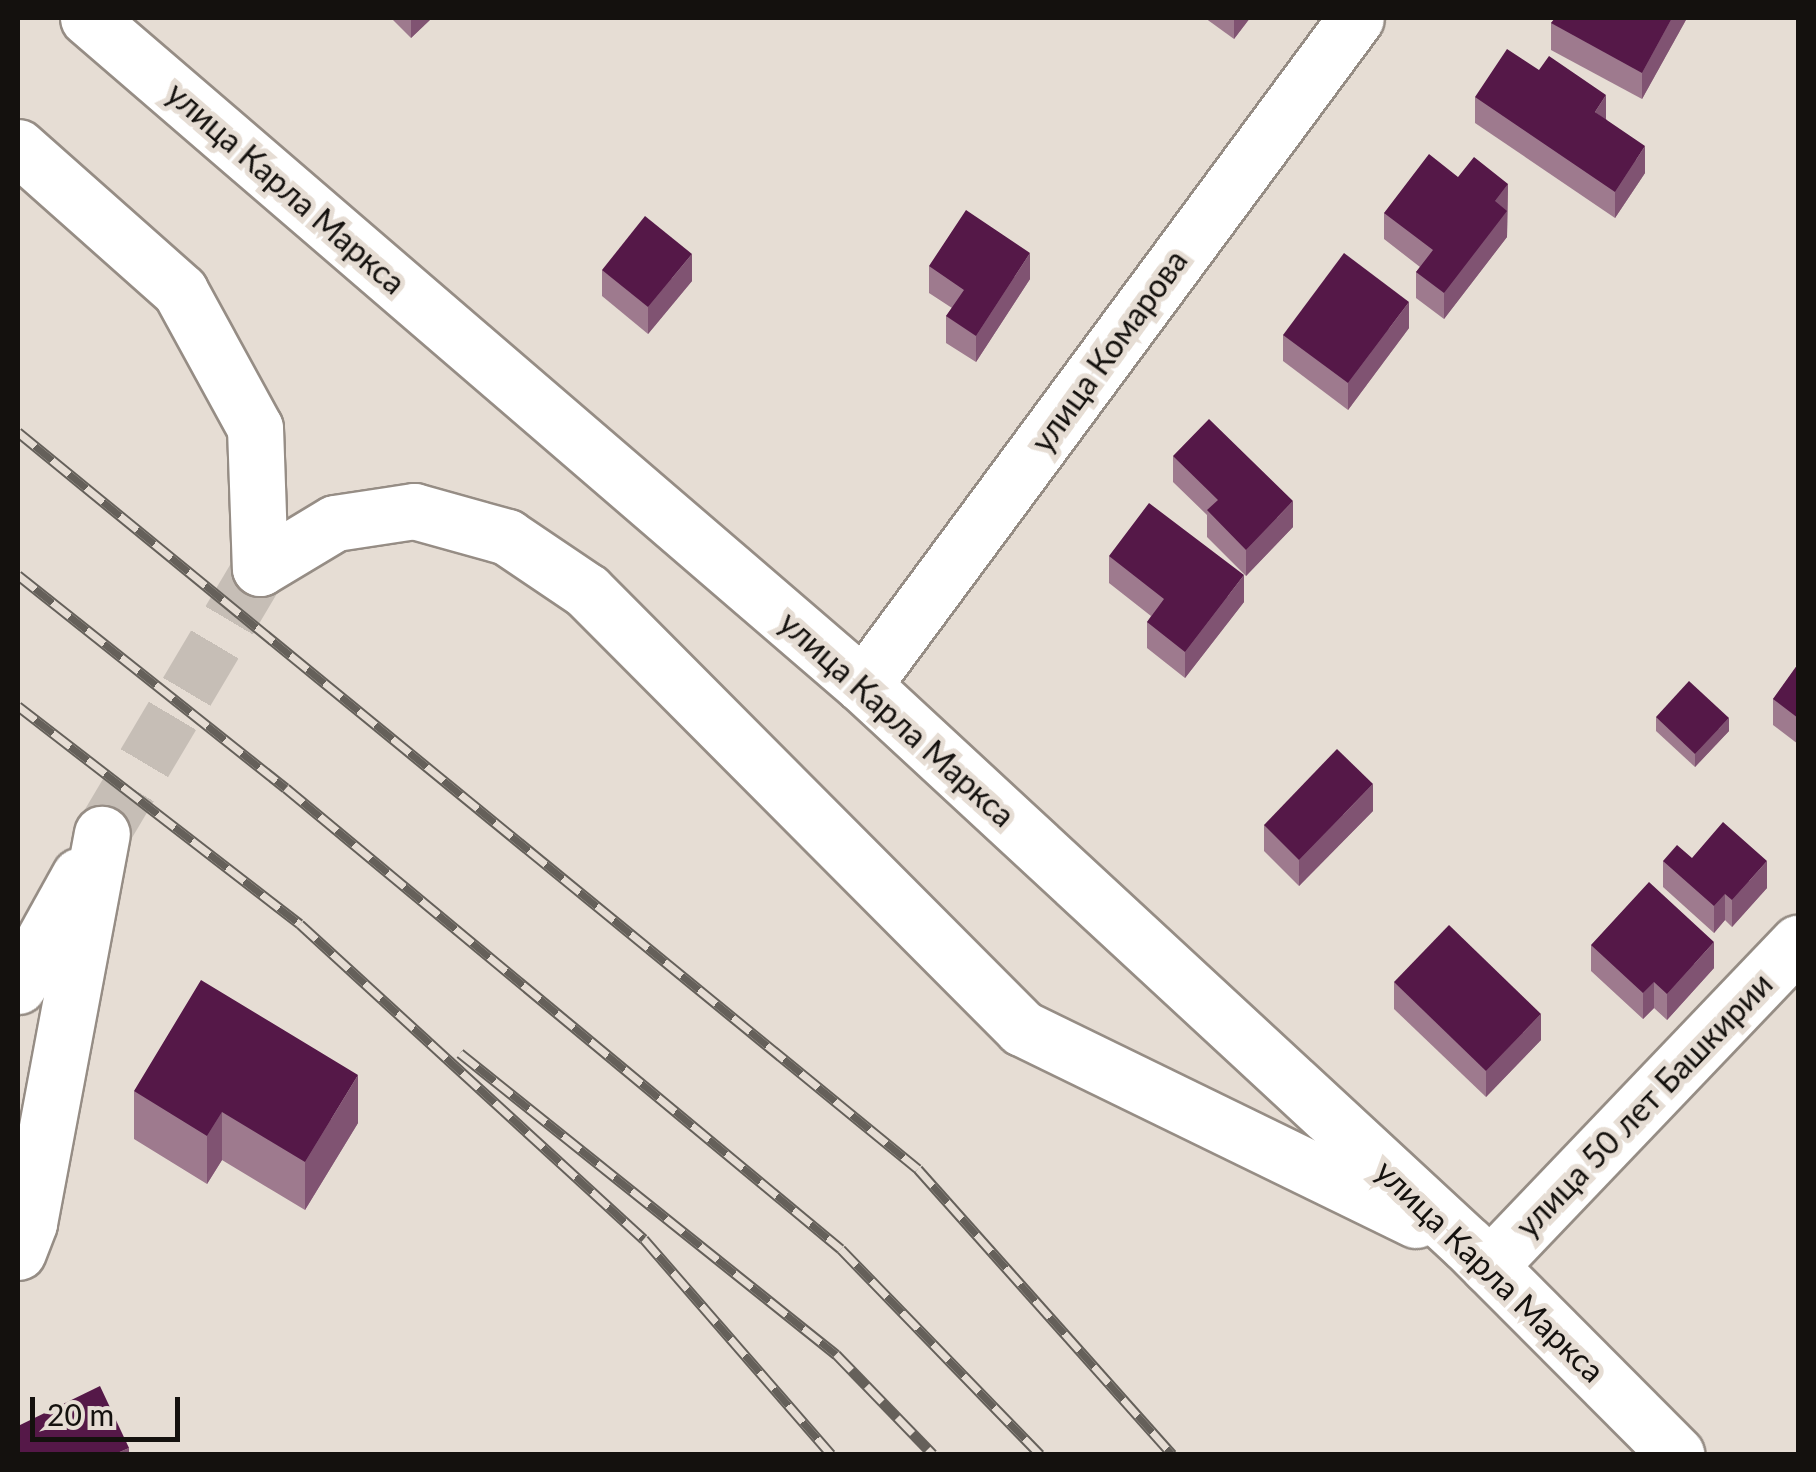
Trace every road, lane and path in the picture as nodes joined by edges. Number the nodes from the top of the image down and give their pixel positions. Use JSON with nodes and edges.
{"nodes":[{"id":1,"x":88,"y":18,"type":"edge"},
{"id":2,"x":1356,"y":18,"type":"edge"},
{"id":3,"x":18,"y":147,"type":"edge"},
{"id":4,"x":863,"y":685,"type":"junction"},
{"id":5,"x":1798,"y":943,"type":"edge"},
{"id":6,"x":18,"y":986,"type":"edge"},
{"id":7,"x":18,"y":1252,"type":"edge"},
{"id":8,"x":1478,"y":1256,"type":"junction"},
{"id":9,"x":1676,"y":1454,"type":"edge"}],
"edges":[{"from":1,"to":4,"type":"street","name":"улица Карла Маркса"},
{"from":2,"to":4,"type":"street","name":"улица Комарова"},
{"from":3,"to":8,"type":"street"},
{"from":4,"to":8,"type":"street","name":"улица Карла Маркса"},
{"from":5,"to":8,"type":"street","name":"улица 50 лет Башкирии"},
{"from":6,"to":7,"type":"street"},
{"from":8,"to":9,"type":"street","name":"улица Карла Маркса"}]}
